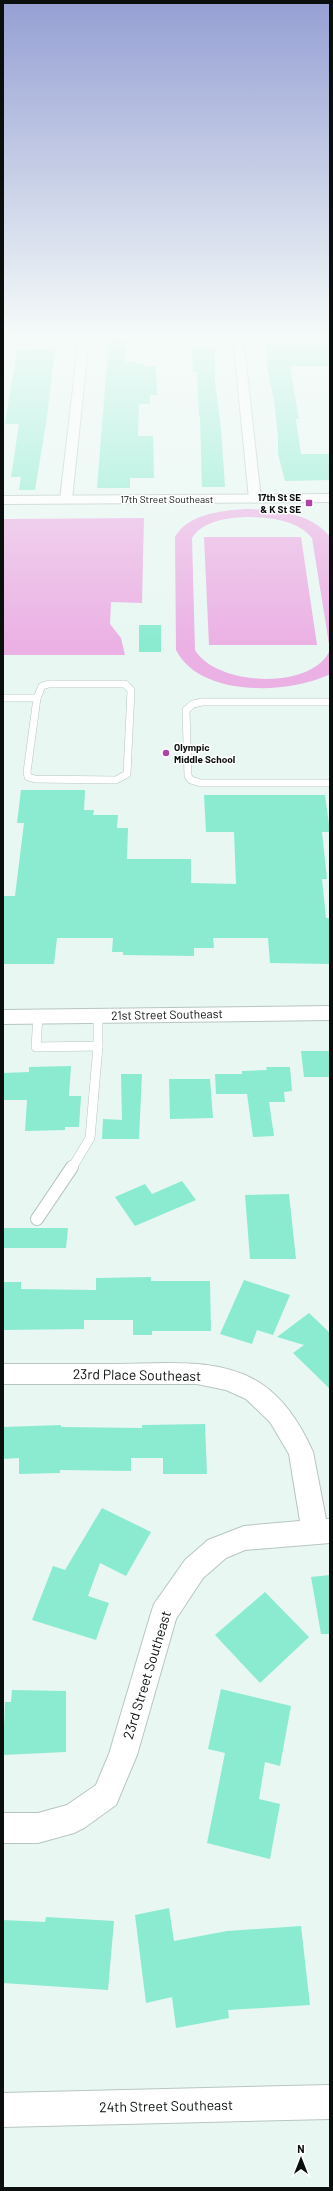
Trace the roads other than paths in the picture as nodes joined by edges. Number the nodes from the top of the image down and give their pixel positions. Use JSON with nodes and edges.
{"nodes":[{"id":1,"x":73,"y":439,"type":"edge"},
{"id":2,"x":249,"y":439,"type":"edge"},
{"id":3,"x":330,"y":498,"type":"edge"},
{"id":4,"x":66,"y":499,"type":"junction"},
{"id":5,"x":255,"y":499,"type":"junction"},
{"id":6,"x":3,"y":500,"type":"edge"},
{"id":7,"x":3,"y":698,"type":"edge"},
{"id":8,"x":36,"y":698,"type":"junction"},
{"id":9,"x":330,"y":702,"type":"edge"},
{"id":10,"x":330,"y":783,"type":"edge"},
{"id":11,"x":330,"y":1013,"type":"edge"},
{"id":12,"x":38,"y":1016,"type":"junction"},
{"id":13,"x":98,"y":1016,"type":"junction"},
{"id":14,"x":3,"y":1017,"type":"edge"},
{"id":15,"x":98,"y":1046,"type":"junction"},
{"id":16,"x":37,"y":1219,"type":"dead end"},
{"id":17,"x":3,"y":1374,"type":"edge"},
{"id":18,"x":323,"y":1531,"type":"edge"},
{"id":19,"x":3,"y":1828,"type":"edge"},
{"id":20,"x":330,"y":2102,"type":"edge"},
{"id":21,"x":3,"y":2110,"type":"edge"}],
"edges":[{"from":1,"to":4,"type":"street"},
{"from":2,"to":5,"type":"street"},
{"from":3,"to":5,"type":"street","name":"17th Street Southeast"},
{"from":4,"to":5,"type":"street","name":"17th Street Southeast"},
{"from":4,"to":6,"type":"street","name":"17th Street Southeast"},
{"from":7,"to":8,"type":"lane"},
{"from":8,"to":8,"type":"lane"},
{"from":9,"to":10,"type":"lane"},
{"from":11,"to":13,"type":"street","name":"21st Street Southeast"},
{"from":12,"to":13,"type":"street","name":"21st Street Southeast"},
{"from":12,"to":14,"type":"street","name":"21st Street Southeast"},
{"from":12,"to":15,"type":"lane"},
{"from":13,"to":15,"type":"lane"},
{"from":15,"to":16,"type":"lane"},
{"from":17,"to":18,"type":"street","name":"23rd Place Southeast"},
{"from":18,"to":19,"type":"street","name":"23rd Street Southeast"},
{"from":20,"to":21,"type":"street","name":"24th Street Southeast"}]}
